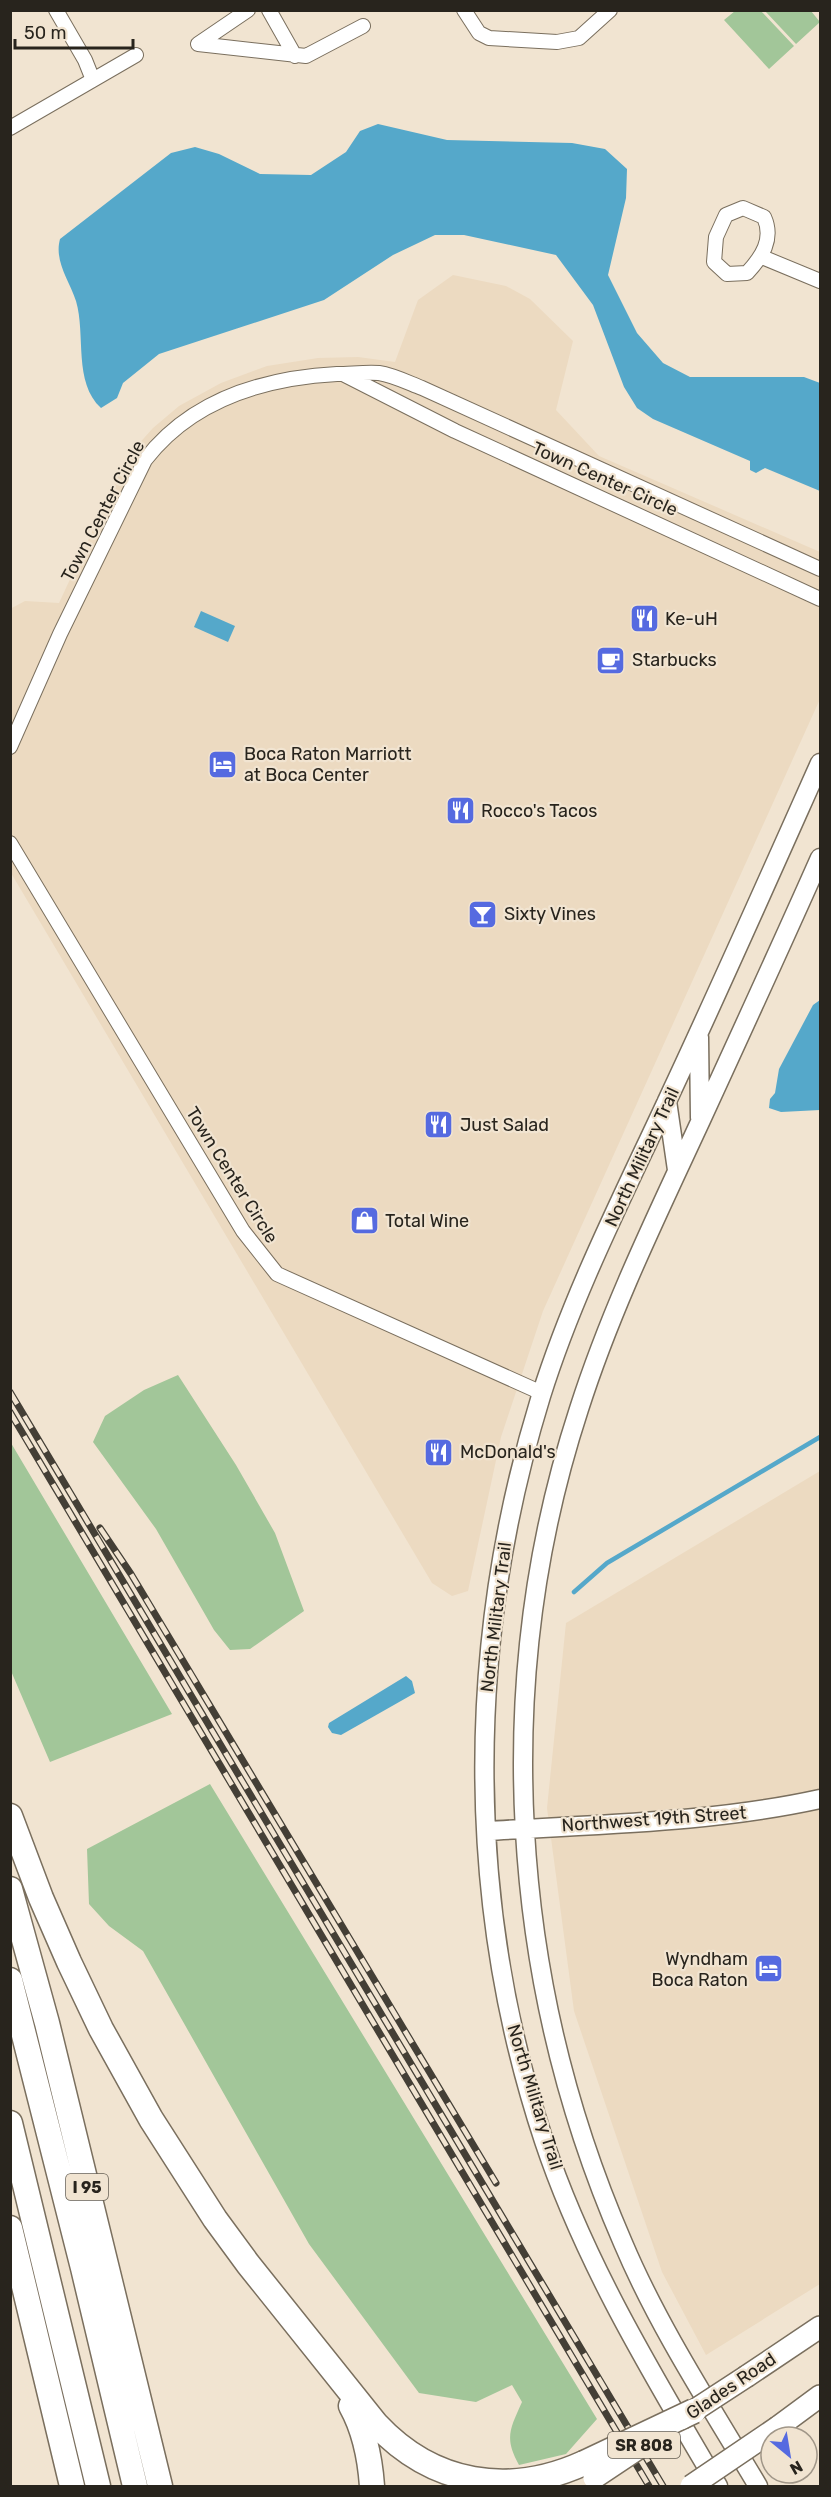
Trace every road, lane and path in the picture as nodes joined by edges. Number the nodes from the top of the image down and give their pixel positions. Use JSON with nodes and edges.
{"nodes":[{"id":1,"x":56,"y":10,"type":"edge"},
{"id":2,"x":248,"y":10,"type":"edge"},
{"id":3,"x":269,"y":10,"type":"edge"},
{"id":4,"x":464,"y":10,"type":"edge"},
{"id":5,"x":610,"y":10,"type":"edge"},
{"id":6,"x":363,"y":26,"type":"dead end"},
{"id":7,"x":136,"y":55,"type":"dead end"},
{"id":8,"x":295,"y":56,"type":"junction"},
{"id":9,"x":93,"y":80,"type":"junction"},
{"id":10,"x":10,"y":128,"type":"edge"},
{"id":11,"x":762,"y":257,"type":"junction"},
{"id":12,"x":820,"y":281,"type":"edge"},
{"id":13,"x":343,"y":374,"type":"junction"},
{"id":14,"x":820,"y":569,"type":"edge"},
{"id":15,"x":820,"y":599,"type":"edge"},
{"id":16,"x":10,"y":747,"type":"edge"},
{"id":17,"x":820,"y":763,"type":"edge"},
{"id":18,"x":10,"y":843,"type":"edge"},
{"id":19,"x":820,"y":858,"type":"edge"},
{"id":20,"x":699,"y":1033,"type":"junction"},
{"id":21,"x":667,"y":1101,"type":"junction"},
{"id":22,"x":700,"y":1122,"type":"junction"},
{"id":23,"x":677,"y":1170,"type":"junction"},
{"id":24,"x":542,"y":1393,"type":"junction"},
{"id":25,"x":820,"y":1799,"type":"edge"},
{"id":26,"x":10,"y":1816,"type":"edge"},
{"id":27,"x":524,"y":1828,"type":"junction"},
{"id":28,"x":487,"y":1831,"type":"junction"},
{"id":29,"x":10,"y":1889,"type":"edge"},
{"id":30,"x":10,"y":1980,"type":"edge"},
{"id":31,"x":10,"y":2123,"type":"edge"},
{"id":32,"x":10,"y":2229,"type":"edge"},
{"id":33,"x":820,"y":2327,"type":"edge"},
{"id":34,"x":323,"y":2361,"type":"junction"},
{"id":35,"x":820,"y":2396,"type":"edge"},
{"id":36,"x":694,"y":2411,"type":"joint"},
{"id":37,"x":587,"y":2476,"type":"edge"},
{"id":38,"x":72,"y":2487,"type":"edge"},
{"id":39,"x":98,"y":2487,"type":"edge"},
{"id":40,"x":135,"y":2487,"type":"edge"},
{"id":41,"x":160,"y":2487,"type":"edge"},
{"id":42,"x":372,"y":2487,"type":"edge"},
{"id":43,"x":691,"y":2487,"type":"edge"},
{"id":44,"x":717,"y":2487,"type":"edge"},
{"id":45,"x":758,"y":2487,"type":"edge"}],
"edges":[{"from":1,"to":9,"type":"street"},
{"from":2,"to":8,"type":"street"},
{"from":3,"to":8,"type":"street"},
{"from":4,"to":5,"type":"street"},
{"from":6,"to":8,"type":"street"},
{"from":7,"to":9,"type":"street"},
{"from":9,"to":10,"type":"street"},
{"from":11,"to":11,"type":"street"},
{"from":11,"to":12,"type":"street"},
{"from":13,"to":14,"type":"street","name":"Town Center Circle"},
{"from":13,"to":15,"type":"street","name":"Town Center Circle"},
{"from":13,"to":16,"type":"street","name":"Town Center Circle"},
{"from":17,"to":20,"type":"main road","name":"North Military Trail"},
{"from":18,"to":24,"type":"street","name":"Town Center Circle"},
{"from":19,"to":22,"type":"main road","name":"North Military Trail"},
{"from":20,"to":21,"type":"main road","name":"North Military Trail"},
{"from":20,"to":22,"type":"main road"},
{"from":21,"to":23,"type":"main road"},
{"from":21,"to":24,"type":"main road","name":"North Military Trail"},
{"from":22,"to":23,"type":"main road","name":"North Military Trail"},
{"from":23,"to":27,"type":"main road","name":"North Military Trail"},
{"from":24,"to":28,"type":"main road","name":"North Military Trail"},
{"from":25,"to":27,"type":"main road","name":"Northwest 19th Street"},
{"from":26,"to":34,"type":"highway"},
{"from":27,"to":28,"type":"main road","name":"Northwest 19th Street"},
{"from":27,"to":45,"type":"main road","name":"North Military Trail"},
{"from":28,"to":44,"type":"main road","name":"North Military Trail"},
{"from":29,"to":41,"type":"highway","number":"I 95"},
{"from":30,"to":40,"type":"highway"},
{"from":31,"to":39,"type":"highway"},
{"from":32,"to":38,"type":"highway"},
{"from":33,"to":36,"type":"main road","name":"Glades Road","number":"SR 808","bridge":true},
{"from":34,"to":37,"type":"highway"},
{"from":34,"to":42,"type":"highway"},
{"from":35,"to":43,"type":"main road","bridge":true},
{"from":36,"to":37,"type":"highway","bridge":true}]}
